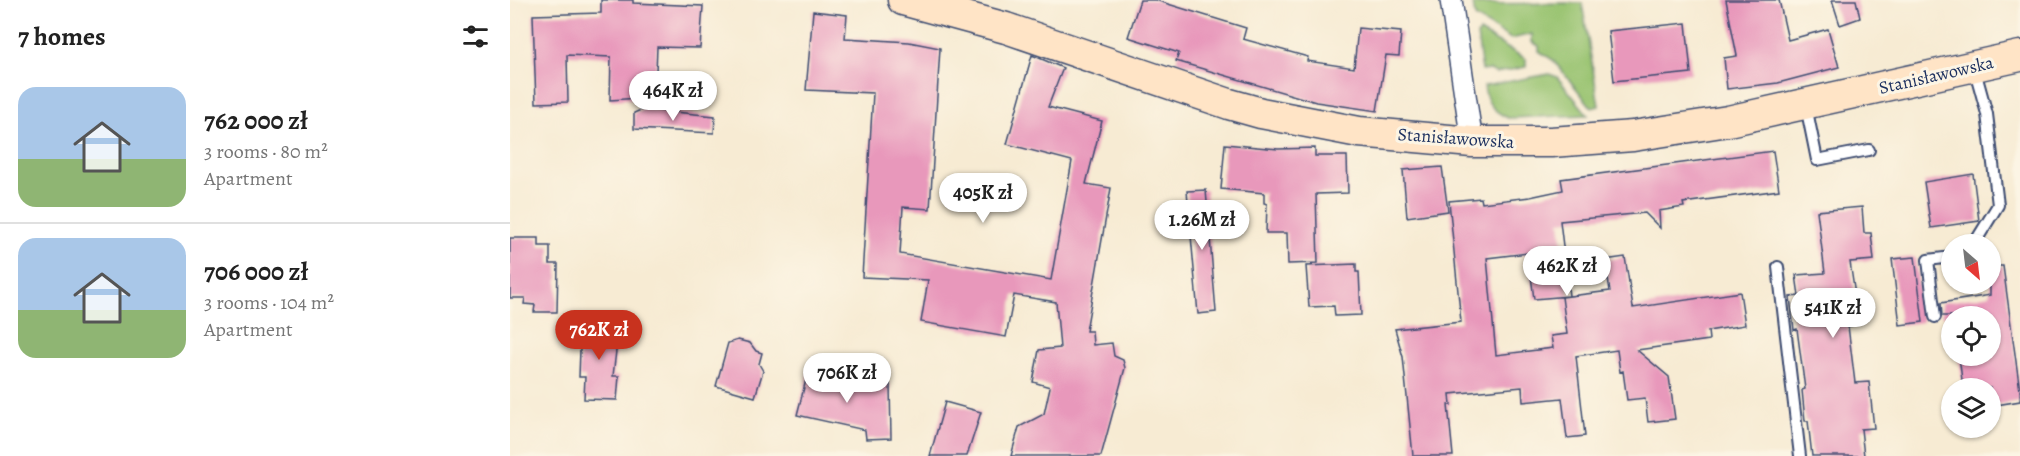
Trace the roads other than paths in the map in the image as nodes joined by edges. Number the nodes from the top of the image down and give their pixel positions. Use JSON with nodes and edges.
{"nodes":[{"id":1,"x":903,"y":0,"type":"edge"},
{"id":2,"x":1451,"y":2,"type":"edge"},
{"id":3,"x":2020,"y":56,"type":"edge"},
{"id":4,"x":1974,"y":67,"type":"junction"},
{"id":5,"x":1805,"y":104,"type":"junction"},
{"id":6,"x":1472,"y":141,"type":"junction"},
{"id":7,"x":1869,"y":150,"type":"dead end"},
{"id":8,"x":1980,"y":234,"type":"edge"},
{"id":9,"x":1941,"y":258,"type":"edge"},
{"id":10,"x":1778,"y":267,"type":"dead end"},
{"id":11,"x":1935,"y":317,"type":"dead end"},
{"id":12,"x":1800,"y":456,"type":"edge"}],
"edges":[{"from":1,"to":6,"type":"street","name":"Stanisławowska"},
{"from":2,"to":6,"type":"street"},
{"from":3,"to":4,"type":"street","name":"Stanisławowska"},
{"from":4,"to":5,"type":"street","name":"Stanisławowska"},
{"from":4,"to":8,"type":"lane"},
{"from":5,"to":6,"type":"street","name":"Stanisławowska"},
{"from":5,"to":7,"type":"lane"},
{"from":9,"to":11,"type":"lane"},
{"from":10,"to":12,"type":"lane"}]}
